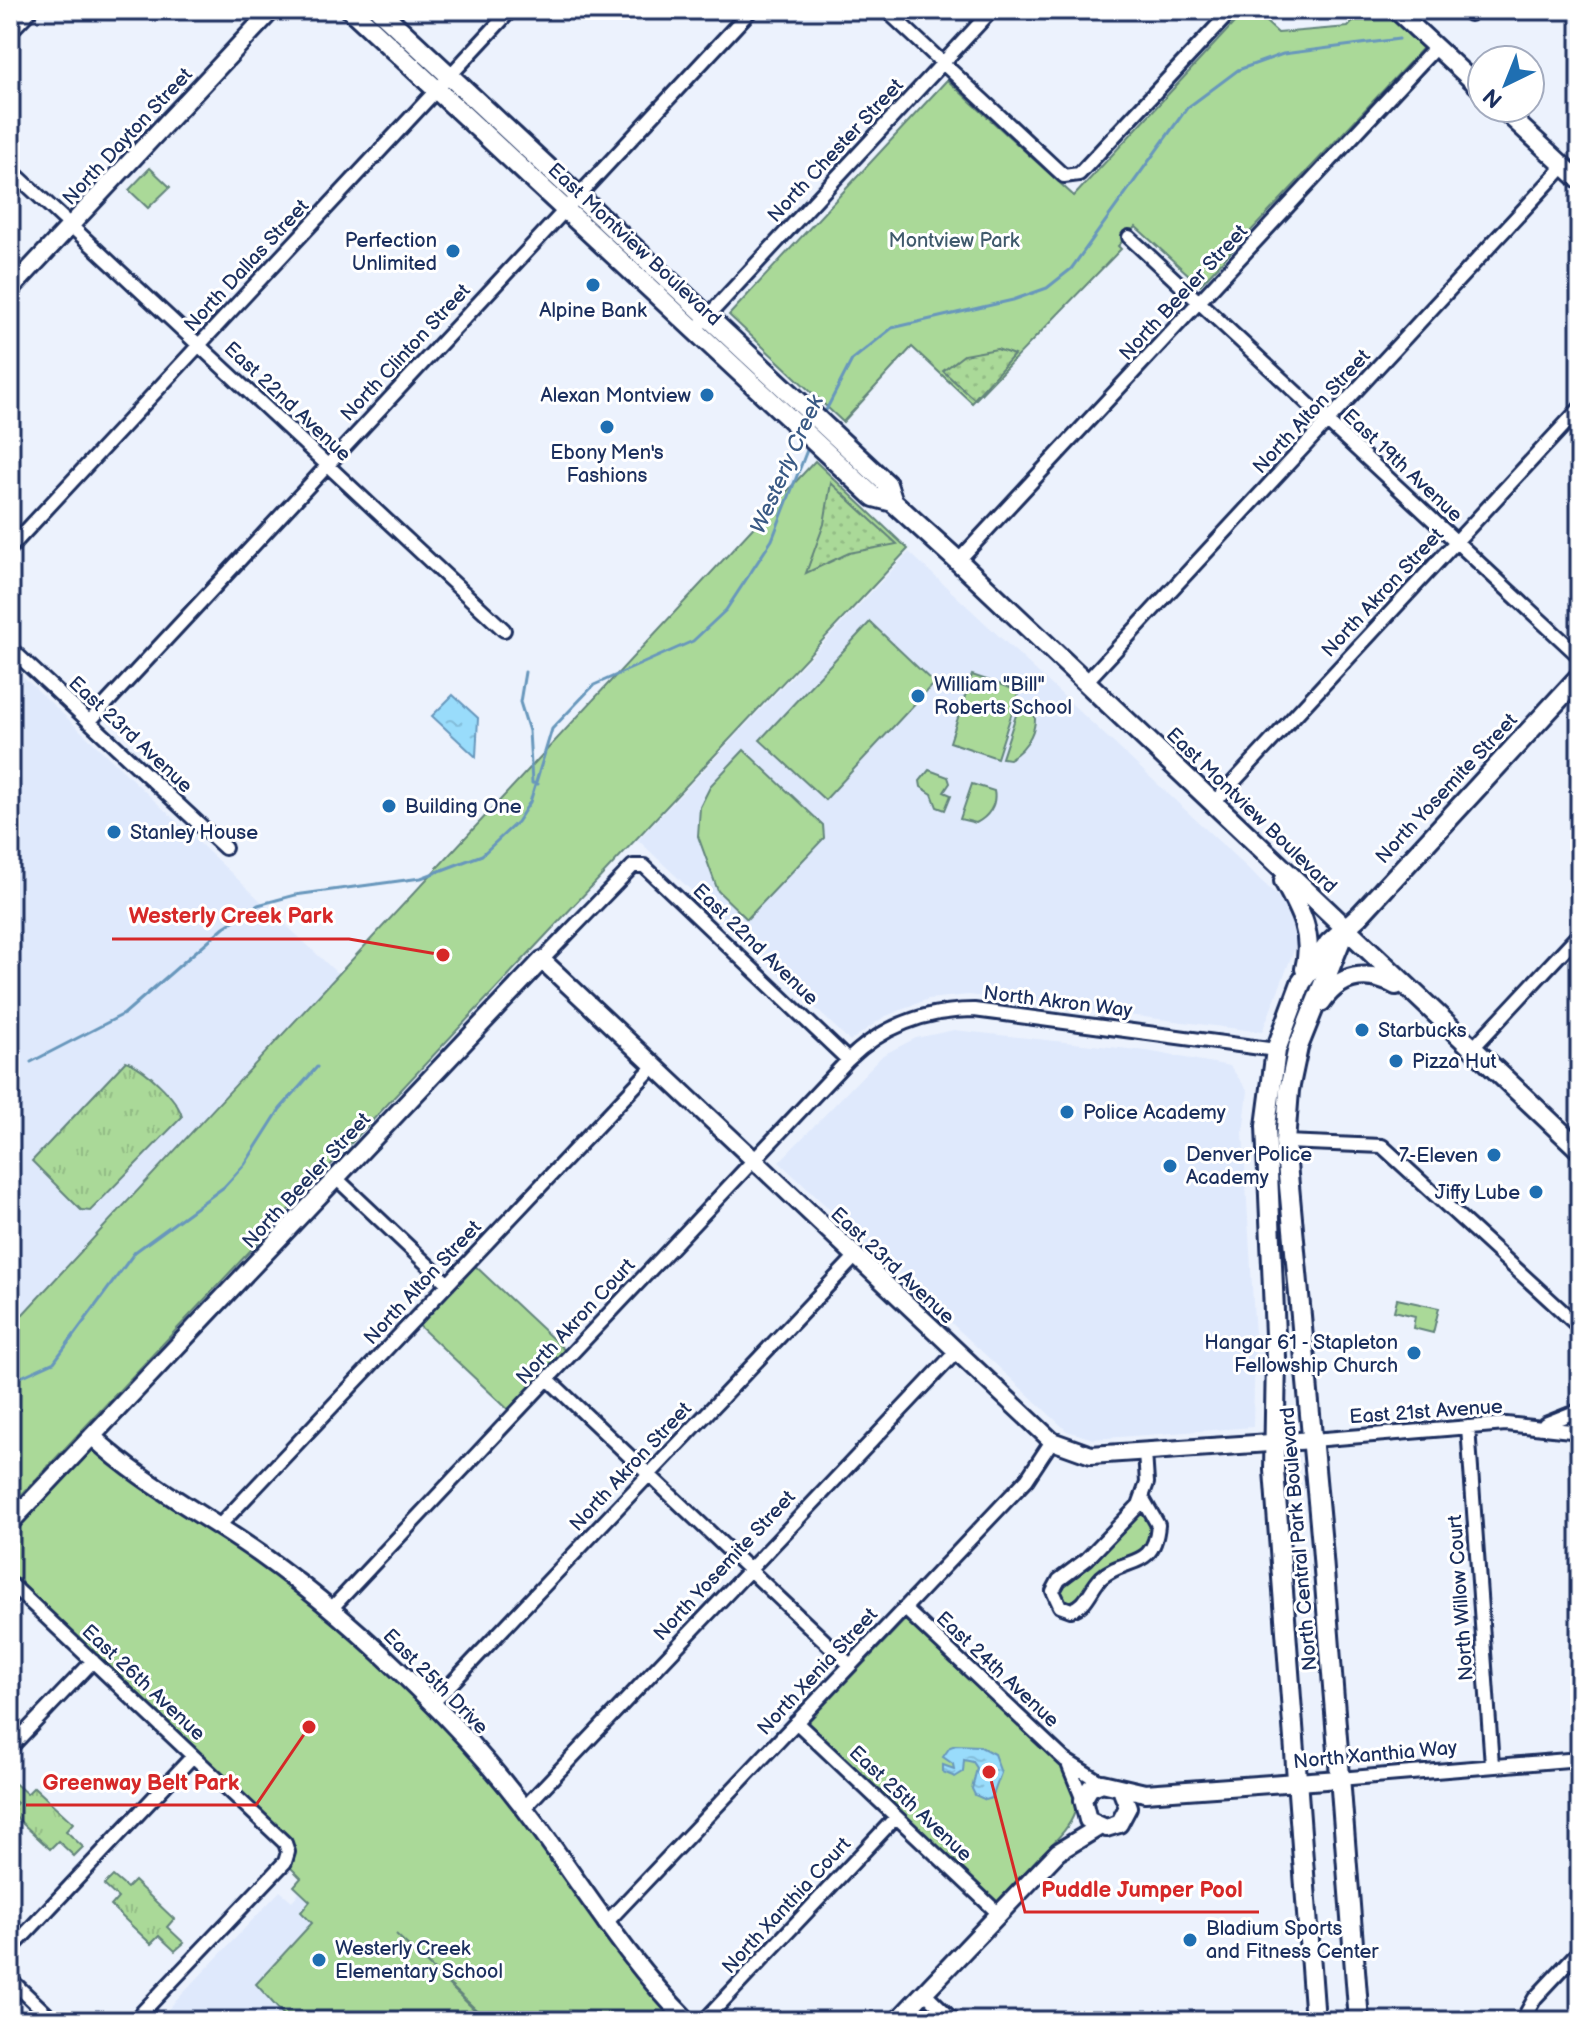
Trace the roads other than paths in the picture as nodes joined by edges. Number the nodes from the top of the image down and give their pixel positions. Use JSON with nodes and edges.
{"nodes":[{"id":1,"x":31,"y":10,"type":"edge"},
{"id":2,"x":272,"y":10,"type":"edge"},
{"id":3,"x":351,"y":10,"type":"edge"},
{"id":4,"x":379,"y":10,"type":"edge"},
{"id":5,"x":511,"y":10,"type":"edge"},
{"id":6,"x":751,"y":10,"type":"edge"},
{"id":7,"x":886,"y":10,"type":"edge"},
{"id":8,"x":992,"y":10,"type":"edge"},
{"id":9,"x":1232,"y":10,"type":"edge"},
{"id":10,"x":1396,"y":10,"type":"edge"},
{"id":11,"x":10,"y":32,"type":"edge"},
{"id":12,"x":1436,"y":47,"type":"junction"},
{"id":13,"x":943,"y":63,"type":"junction"},
{"id":14,"x":1466,"y":75,"type":"edge"},
{"id":15,"x":444,"y":83,"type":"junction"},
{"id":16,"x":1518,"y":124,"type":"edge"},
{"id":17,"x":1564,"y":166,"type":"junction"},
{"id":18,"x":10,"y":169,"type":"edge"},
{"id":19,"x":1580,"y":181,"type":"edge"},
{"id":20,"x":571,"y":203,"type":"junction"},
{"id":21,"x":70,"y":225,"type":"junction"},
{"id":22,"x":1129,"y":237,"type":"dead end"},
{"id":23,"x":10,"y":290,"type":"edge"},
{"id":24,"x":1201,"y":302,"type":"junction"},
{"id":25,"x":701,"y":324,"type":"junction"},
{"id":26,"x":199,"y":346,"type":"junction"},
{"id":27,"x":1580,"y":408,"type":"edge"},
{"id":28,"x":1327,"y":422,"type":"junction"},
{"id":29,"x":327,"y":465,"type":"junction"},
{"id":30,"x":1456,"y":542,"type":"junction"},
{"id":31,"x":10,"y":548,"type":"edge"},
{"id":32,"x":958,"y":561,"type":"junction"},
{"id":33,"x":504,"y":630,"type":"dead end"},
{"id":34,"x":10,"y":648,"type":"edge"},
{"id":35,"x":1580,"y":657,"type":"edge"},
{"id":36,"x":1580,"y":676,"type":"edge"},
{"id":37,"x":1086,"y":682,"type":"junction"},
{"id":38,"x":89,"y":722,"type":"junction"},
{"id":39,"x":1213,"y":804,"type":"junction"},
{"id":40,"x":225,"y":848,"type":"dead end"},
{"id":41,"x":1275,"y":864,"type":"junction"},
{"id":42,"x":633,"y":866,"type":"joint"},
{"id":43,"x":1345,"y":930,"type":"junction"},
{"id":44,"x":1580,"y":933,"type":"edge"},
{"id":45,"x":542,"y":960,"type":"junction"},
{"id":46,"x":1301,"y":983,"type":"junction"},
{"id":47,"x":1410,"y":992,"type":"junction"},
{"id":48,"x":1304,"y":1027,"type":"junction"},
{"id":49,"x":1472,"y":1049,"type":"junction"},
{"id":50,"x":1276,"y":1050,"type":"junction"},
{"id":51,"x":848,"y":1060,"type":"junction"},
{"id":52,"x":654,"y":1066,"type":"junction"},
{"id":53,"x":1285,"y":1142,"type":"junction"},
{"id":54,"x":1580,"y":1150,"type":"edge"},
{"id":55,"x":754,"y":1161,"type":"junction"},
{"id":56,"x":336,"y":1178,"type":"junction"},
{"id":57,"x":855,"y":1257,"type":"junction"},
{"id":58,"x":448,"y":1284,"type":"junction"},
{"id":59,"x":1580,"y":1318,"type":"edge"},
{"id":60,"x":956,"y":1352,"type":"junction"},
{"id":61,"x":548,"y":1379,"type":"junction"},
{"id":62,"x":1580,"y":1410,"type":"edge"},
{"id":63,"x":1542,"y":1425,"type":"junction"},
{"id":64,"x":1468,"y":1427,"type":"junction"},
{"id":65,"x":1580,"y":1432,"type":"edge"},
{"id":66,"x":92,"y":1436,"type":"junction"},
{"id":67,"x":1313,"y":1440,"type":"junction"},
{"id":68,"x":1052,"y":1441,"type":"junction"},
{"id":69,"x":1277,"y":1444,"type":"junction"},
{"id":70,"x":1145,"y":1452,"type":"junction"},
{"id":71,"x":649,"y":1475,"type":"junction"},
{"id":72,"x":1143,"y":1499,"type":"junction"},
{"id":73,"x":10,"y":1523,"type":"edge"},
{"id":74,"x":219,"y":1526,"type":"junction"},
{"id":75,"x":750,"y":1570,"type":"junction"},
{"id":76,"x":10,"y":1583,"type":"edge"},
{"id":77,"x":904,"y":1608,"type":"junction"},
{"id":78,"x":331,"y":1609,"type":"junction"},
{"id":79,"x":93,"y":1661,"type":"junction"},
{"id":80,"x":850,"y":1665,"type":"junction"},
{"id":81,"x":433,"y":1703,"type":"junction"},
{"id":82,"x":796,"y":1722,"type":"junction"},
{"id":83,"x":10,"y":1748,"type":"edge"},
{"id":84,"x":193,"y":1756,"type":"junction"},
{"id":85,"x":1580,"y":1759,"type":"edge"},
{"id":86,"x":1065,"y":1760,"type":"junction"},
{"id":87,"x":1492,"y":1765,"type":"junction"},
{"id":88,"x":1339,"y":1779,"type":"junction"},
{"id":89,"x":1297,"y":1781,"type":"junction"},
{"id":90,"x":1102,"y":1783,"type":"junction"},
{"id":91,"x":1121,"y":1789,"type":"junction"},
{"id":92,"x":1174,"y":1791,"type":"junction"},
{"id":93,"x":1083,"y":1804,"type":"junction"},
{"id":94,"x":524,"y":1808,"type":"junction"},
{"id":95,"x":1127,"y":1814,"type":"junction"},
{"id":96,"x":896,"y":1817,"type":"junction"},
{"id":97,"x":1099,"y":1827,"type":"junction"},
{"id":98,"x":1058,"y":1852,"type":"junction"},
{"id":99,"x":999,"y":1914,"type":"junction"},
{"id":100,"x":605,"y":1924,"type":"junction"},
{"id":101,"x":10,"y":1950,"type":"edge"},
{"id":102,"x":1580,"y":1950,"type":"edge"},
{"id":103,"x":10,"y":1979,"type":"edge"},
{"id":104,"x":924,"y":1992,"type":"junction"},
{"id":105,"x":54,"y":2021,"type":"edge"},
{"id":106,"x":134,"y":2021,"type":"edge"},
{"id":107,"x":688,"y":2021,"type":"edge"},
{"id":108,"x":704,"y":2021,"type":"edge"},
{"id":109,"x":897,"y":2021,"type":"edge"},
{"id":110,"x":954,"y":2021,"type":"edge"},
{"id":111,"x":1315,"y":2021,"type":"edge"},
{"id":112,"x":1359,"y":2021,"type":"edge"},
{"id":113,"x":1522,"y":2021,"type":"edge"}],
"edges":[{"from":1,"to":11,"type":"street"},
{"from":2,"to":21,"type":"street","name":"North Dayton Street"},
{"from":3,"to":15,"type":"main road","name":"East Montview Boulevard"},
{"from":4,"to":15,"type":"main road","name":"East Montview Boulevard"},
{"from":5,"to":15,"type":"street","name":"North Dallas Street"},
{"from":6,"to":20,"type":"street","name":"North Clinton Street"},
{"from":7,"to":13,"type":"street"},
{"from":8,"to":13,"type":"street","name":"North Chester Street"},
{"from":9,"to":13,"type":"street"},
{"from":10,"to":12,"type":"street"},
{"from":12,"to":14,"type":"street"},
{"from":12,"to":24,"type":"street","name":"North Beeler Street"},
{"from":13,"to":25,"type":"street","name":"North Chester Street"},
{"from":15,"to":20,"type":"main road","name":"East Montview Boulevard"},
{"from":15,"to":26,"type":"street","name":"North Dallas Street"},
{"from":16,"to":17,"type":"street"},
{"from":17,"to":19,"type":"street"},
{"from":17,"to":28,"type":"street","name":"North Alton Street"},
{"from":18,"to":21,"type":"street","name":"East 22nd Avenue"},
{"from":20,"to":25,"type":"main road","name":"East Montview Boulevard"},
{"from":20,"to":29,"type":"street","name":"North Clinton Street"},
{"from":21,"to":23,"type":"street","name":"North Dayton Street"},
{"from":21,"to":26,"type":"street","name":"East 22nd Avenue"},
{"from":22,"to":24,"type":"street","name":"East 19th Avenue"},
{"from":24,"to":28,"type":"street","name":"East 19th Avenue"},
{"from":24,"to":32,"type":"street","name":"North Beeler Street"},
{"from":25,"to":32,"type":"main road","name":"East Montview Boulevard"},
{"from":26,"to":29,"type":"street","name":"East 22nd Avenue"},
{"from":26,"to":31,"type":"street","name":"North Dallas Street"},
{"from":27,"to":30,"type":"street","name":"North Akron Street"},
{"from":28,"to":30,"type":"street","name":"East 19th Avenue"},
{"from":28,"to":37,"type":"street","name":"North Alton Street"},
{"from":29,"to":33,"type":"street","name":"East 22nd Avenue"},
{"from":29,"to":38,"type":"street","name":"North Clinton Street"},
{"from":30,"to":35,"type":"street","name":"East 19th Avenue"},
{"from":30,"to":39,"type":"street","name":"North Akron Street"},
{"from":32,"to":37,"type":"main road","name":"East Montview Boulevard"},
{"from":34,"to":38,"type":"street","name":"East 23rd Avenue"},
{"from":36,"to":43,"type":"main road","name":"North Yosemite Street"},
{"from":37,"to":39,"type":"main road","name":"East Montview Boulevard"},
{"from":38,"to":40,"type":"street","name":"East 23rd Avenue"},
{"from":39,"to":41,"type":"main road","name":"East Montview Boulevard"},
{"from":41,"to":43,"type":"main road","name":"East Montview Boulevard"},
{"from":41,"to":46,"type":"main road"},
{"from":42,"to":45,"type":"street","name":"North Beeler Street"},
{"from":42,"to":51,"type":"street","name":"East 22nd Avenue"},
{"from":43,"to":46,"type":"main road","name":"North Central Park Boulevard"},
{"from":43,"to":47,"type":"main road","name":"East Montview Boulevard"},
{"from":43,"to":48,"type":"main road","name":"North Central Park Boulevard"},
{"from":44,"to":49,"type":"street"},
{"from":45,"to":52,"type":"street","name":"East 23rd Avenue"},
{"from":45,"to":56,"type":"street","name":"North Beeler Street"},
{"from":46,"to":50,"type":"main road","name":"North Central Park Boulevard"},
{"from":47,"to":48,"type":"main road"},
{"from":47,"to":49,"type":"main road","name":"East Montview Boulevard"},
{"from":48,"to":53,"type":"main road","name":"North Central Park Boulevard"},
{"from":49,"to":54,"type":"main road","name":"East Montview Boulevard"},
{"from":50,"to":51,"type":"street","name":"North Akron Way"},
{"from":50,"to":69,"type":"main road","name":"North Central Park Boulevard"},
{"from":51,"to":55,"type":"street","name":"North Akron Court"},
{"from":52,"to":55,"type":"street","name":"East 23rd Avenue"},
{"from":52,"to":58,"type":"street","name":"North Alton Street"},
{"from":53,"to":59,"type":"street"},
{"from":53,"to":67,"type":"main road","name":"North Central Park Boulevard"},
{"from":55,"to":57,"type":"street","name":"East 23rd Avenue"},
{"from":55,"to":61,"type":"street","name":"North Akron Court"},
{"from":56,"to":58,"type":"street"},
{"from":56,"to":66,"type":"street","name":"North Beeler Street"},
{"from":57,"to":60,"type":"street","name":"East 23rd Avenue"},
{"from":57,"to":71,"type":"street","name":"North Akron Street"},
{"from":58,"to":74,"type":"street","name":"North Alton Street"},
{"from":60,"to":68,"type":"street","name":"East 23rd Avenue"},
{"from":60,"to":75,"type":"street","name":"North Yosemite Street"},
{"from":61,"to":71,"type":"street"},
{"from":61,"to":78,"type":"street","name":"North Akron Court"},
{"from":62,"to":63,"type":"street","name":"East 21st Avenue"},
{"from":63,"to":64,"type":"street","name":"East 21st Avenue"},
{"from":63,"to":65,"type":"street","name":"East 21st Avenue"},
{"from":64,"to":67,"type":"street","name":"East 21st Avenue"},
{"from":64,"to":87,"type":"street","name":"North Willow Court"},
{"from":66,"to":73,"type":"street","name":"North Beeler Street"},
{"from":66,"to":74,"type":"street","name":"East 25th Drive"},
{"from":67,"to":69,"type":"street","name":"East 23rd Avenue"},
{"from":67,"to":88,"type":"main road","name":"North Central Park Boulevard"},
{"from":68,"to":70,"type":"street","name":"East 23rd Avenue"},
{"from":68,"to":77,"type":"street","name":"North Xenia Street"},
{"from":69,"to":70,"type":"street","name":"East 23rd Avenue"},
{"from":69,"to":89,"type":"main road","name":"North Central Park Boulevard"},
{"from":70,"to":72,"type":"street"},
{"from":71,"to":75,"type":"street"},
{"from":71,"to":81,"type":"street","name":"North Akron Street"},
{"from":72,"to":72,"type":"street"},
{"from":74,"to":78,"type":"street","name":"East 25th Drive"},
{"from":75,"to":80,"type":"street"},
{"from":75,"to":94,"type":"street","name":"North Yosemite Street"},
{"from":76,"to":79,"type":"street","name":"East 26th Avenue"},
{"from":77,"to":80,"type":"street","name":"North Xenia Street"},
{"from":77,"to":86,"type":"street","name":"East 24th Avenue"},
{"from":78,"to":81,"type":"street","name":"East 25th Drive"},
{"from":79,"to":83,"type":"street"},
{"from":79,"to":84,"type":"street","name":"East 26th Avenue"},
{"from":80,"to":82,"type":"street","name":"North Xenia Street"},
{"from":81,"to":94,"type":"street","name":"East 25th Drive"},
{"from":82,"to":96,"type":"street","name":"East 25th Avenue"},
{"from":82,"to":100,"type":"street","name":"North Xenia Street"},
{"from":84,"to":101,"type":"street"},
{"from":84,"to":106,"type":"street","name":"East 26th Avenue"},
{"from":85,"to":87,"type":"street","name":"North Xanthia Way"},
{"from":86,"to":90,"type":"street","name":"East 24th Avenue"},
{"from":86,"to":93,"type":"street","name":"East 24th Avenue"},
{"from":87,"to":88,"type":"street","name":"North Xanthia Way"},
{"from":88,"to":89,"type":"street","name":"North Xanthia Way"},
{"from":88,"to":112,"type":"main road","name":"North Central Park Boulevard"},
{"from":89,"to":92,"type":"street","name":"North Xanthia Way"},
{"from":89,"to":111,"type":"main road","name":"North Central Park Boulevard"},
{"from":90,"to":91,"type":"street"},
{"from":90,"to":93,"type":"street"},
{"from":91,"to":92,"type":"street","name":"North Xanthia Way"},
{"from":91,"to":95,"type":"street"},
{"from":92,"to":95,"type":"street","name":"North Xanthia Way"},
{"from":93,"to":97,"type":"street"},
{"from":93,"to":98,"type":"street"},
{"from":94,"to":100,"type":"street","name":"East 25th Drive"},
{"from":95,"to":97,"type":"street"},
{"from":96,"to":99,"type":"street","name":"East 25th Avenue"},
{"from":96,"to":108,"type":"street","name":"North Xanthia Court"},
{"from":97,"to":98,"type":"street"},
{"from":98,"to":99,"type":"street"},
{"from":99,"to":104,"type":"street"},
{"from":100,"to":107,"type":"street","name":"East 25th Drive"},
{"from":102,"to":113,"type":"street"},
{"from":103,"to":105,"type":"street"},
{"from":104,"to":109,"type":"street"},
{"from":104,"to":110,"type":"street"}]}
